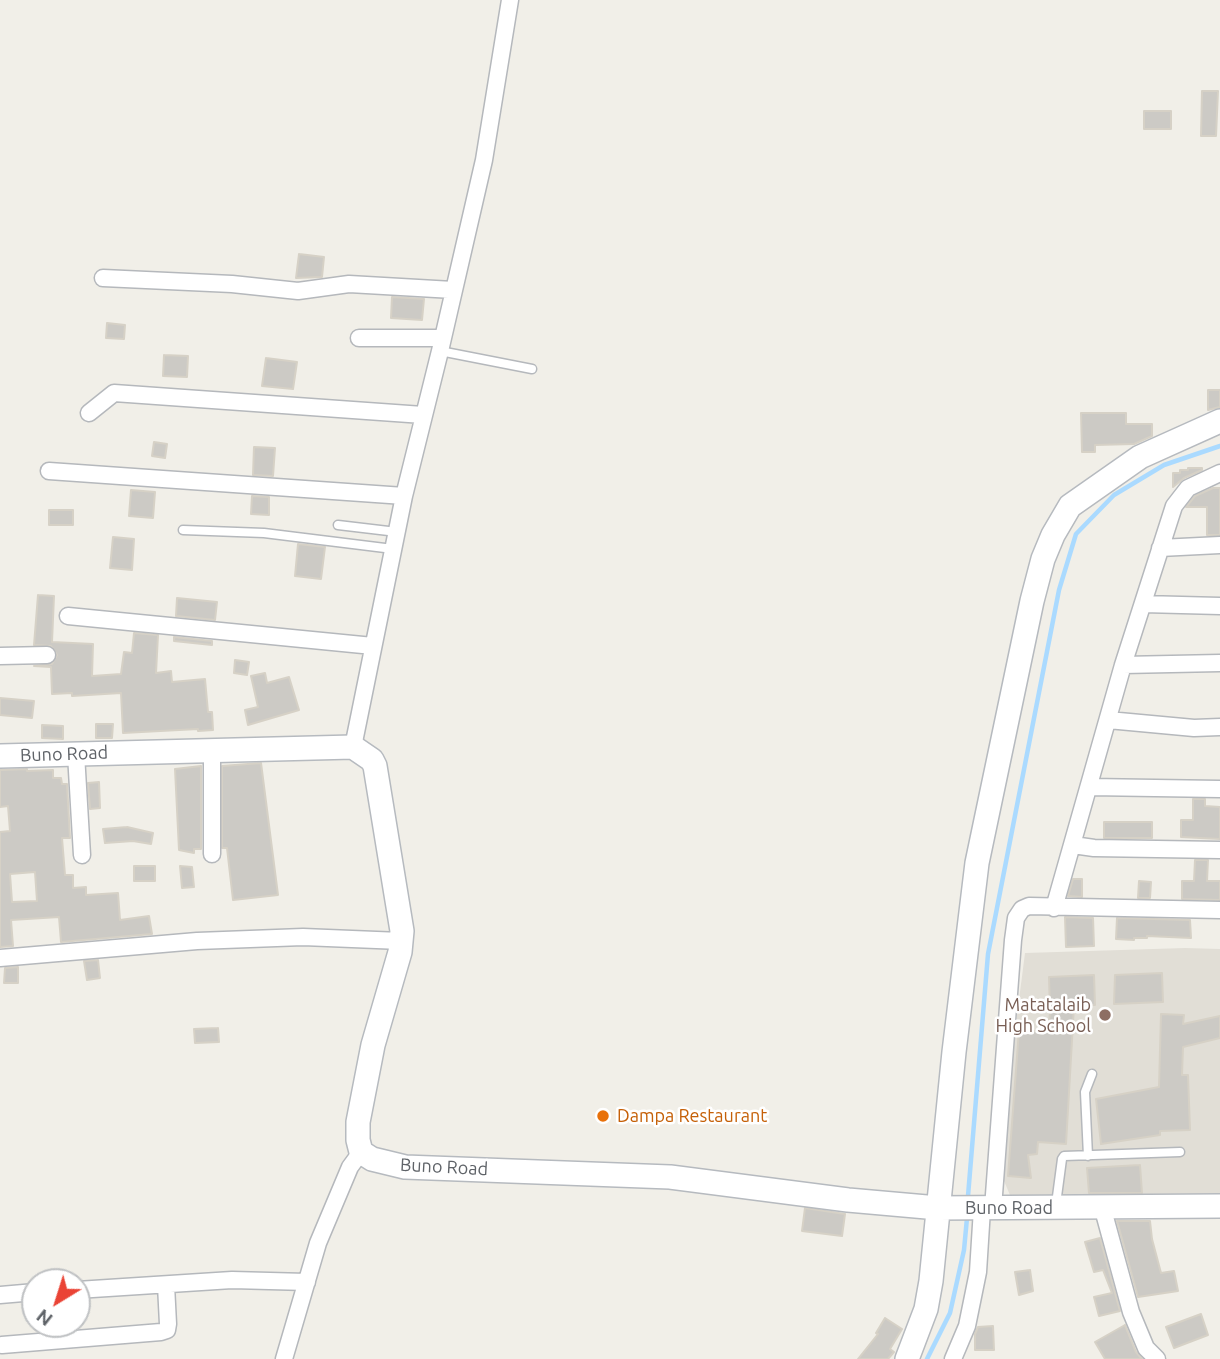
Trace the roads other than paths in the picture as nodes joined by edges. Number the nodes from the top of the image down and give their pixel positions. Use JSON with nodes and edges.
{"nodes":[{"id":1,"x":510,"y":0,"type":"edge"},
{"id":2,"x":103,"y":278,"type":"dead end"},
{"id":3,"x":453,"y":290,"type":"junction"},
{"id":4,"x":359,"y":338,"type":"dead end"},
{"id":5,"x":442,"y":345,"type":"junction"},
{"id":6,"x":532,"y":369,"type":"dead end"},
{"id":7,"x":89,"y":413,"type":"dead end"},
{"id":8,"x":423,"y":415,"type":"junction"},
{"id":9,"x":1220,"y":421,"type":"edge"},
{"id":10,"x":49,"y":471,"type":"dead end"},
{"id":11,"x":1220,"y":473,"type":"edge"},
{"id":12,"x":404,"y":496,"type":"junction"},
{"id":13,"x":338,"y":525,"type":"dead end"},
{"id":14,"x":183,"y":530,"type":"dead end"},
{"id":15,"x":397,"y":532,"type":"junction"},
{"id":16,"x":1220,"y":545,"type":"edge"},
{"id":17,"x":1160,"y":548,"type":"junction"},
{"id":18,"x":393,"y":549,"type":"junction"},
{"id":19,"x":1143,"y":604,"type":"junction"},
{"id":20,"x":1220,"y":607,"type":"edge"},
{"id":21,"x":68,"y":616,"type":"dead end"},
{"id":22,"x":373,"y":646,"type":"junction"},
{"id":23,"x":47,"y":655,"type":"dead end"},
{"id":24,"x":0,"y":656,"type":"edge"},
{"id":25,"x":1220,"y":663,"type":"edge"},
{"id":26,"x":1123,"y":665,"type":"junction"},
{"id":27,"x":1108,"y":720,"type":"junction"},
{"id":28,"x":1220,"y":727,"type":"edge"},
{"id":29,"x":353,"y":747,"type":"junction"},
{"id":30,"x":212,"y":750,"type":"junction"},
{"id":31,"x":76,"y":754,"type":"junction"},
{"id":32,"x":0,"y":756,"type":"edge"},
{"id":33,"x":1090,"y":787,"type":"junction"},
{"id":34,"x":1220,"y":789,"type":"edge"},
{"id":35,"x":1073,"y":845,"type":"junction"},
{"id":36,"x":1220,"y":850,"type":"edge"},
{"id":37,"x":212,"y":854,"type":"dead end"},
{"id":38,"x":82,"y":855,"type":"dead end"},
{"id":39,"x":1054,"y":908,"type":"junction"},
{"id":40,"x":1220,"y":910,"type":"edge"},
{"id":41,"x":401,"y":941,"type":"junction"},
{"id":42,"x":0,"y":958,"type":"edge"},
{"id":43,"x":1092,"y":1074,"type":"dead end"},
{"id":44,"x":361,"y":1152,"type":"junction"},
{"id":45,"x":1180,"y":1152,"type":"dead end"},
{"id":46,"x":1088,"y":1156,"type":"junction"},
{"id":47,"x":1102,"y":1206,"type":"junction"},
{"id":48,"x":1220,"y":1206,"type":"edge"},
{"id":49,"x":938,"y":1208,"type":"junction"},
{"id":50,"x":1056,"y":1208,"type":"junction"},
{"id":51,"x":988,"y":1209,"type":"junction"},
{"id":52,"x":307,"y":1282,"type":"junction"},
{"id":53,"x":166,"y":1284,"type":"junction"},
{"id":54,"x":91,"y":1289,"type":"edge"},
{"id":55,"x":21,"y":1294,"type":"edge"},
{"id":56,"x":0,"y":1295,"type":"edge"},
{"id":57,"x":2,"y":1345,"type":"dead end"},
{"id":58,"x":285,"y":1359,"type":"edge"},
{"id":59,"x":906,"y":1359,"type":"edge"},
{"id":60,"x":953,"y":1359,"type":"edge"},
{"id":61,"x":1157,"y":1359,"type":"edge"}],
"edges":[{"from":1,"to":3,"type":"street"},
{"from":2,"to":3,"type":"street"},
{"from":3,"to":5,"type":"street"},
{"from":4,"to":5,"type":"street"},
{"from":5,"to":6,"type":"lane"},
{"from":5,"to":8,"type":"street"},
{"from":7,"to":8,"type":"street"},
{"from":8,"to":12,"type":"street"},
{"from":9,"to":49,"type":"street"},
{"from":10,"to":12,"type":"street"},
{"from":11,"to":17,"type":"street"},
{"from":12,"to":15,"type":"street"},
{"from":13,"to":15,"type":"lane"},
{"from":14,"to":18,"type":"lane"},
{"from":15,"to":18,"type":"street"},
{"from":16,"to":17,"type":"street"},
{"from":17,"to":19,"type":"street"},
{"from":18,"to":22,"type":"street"},
{"from":19,"to":20,"type":"street"},
{"from":19,"to":26,"type":"street"},
{"from":21,"to":22,"type":"street"},
{"from":22,"to":29,"type":"street"},
{"from":23,"to":24,"type":"street"},
{"from":25,"to":26,"type":"street"},
{"from":26,"to":27,"type":"street"},
{"from":27,"to":28,"type":"street"},
{"from":27,"to":33,"type":"street"},
{"from":29,"to":30,"type":"street","name":"Buno Road"},
{"from":29,"to":41,"type":"street"},
{"from":30,"to":31,"type":"street","name":"Buno Road"},
{"from":30,"to":37,"type":"street"},
{"from":31,"to":32,"type":"street","name":"Buno Road"},
{"from":31,"to":38,"type":"street"},
{"from":33,"to":34,"type":"street"},
{"from":33,"to":35,"type":"street"},
{"from":35,"to":36,"type":"street"},
{"from":35,"to":39,"type":"street"},
{"from":39,"to":40,"type":"street"},
{"from":39,"to":51,"type":"street"},
{"from":41,"to":42,"type":"street"},
{"from":41,"to":44,"type":"street"},
{"from":43,"to":46,"type":"lane"},
{"from":44,"to":49,"type":"street","name":"Buno Road"},
{"from":44,"to":52,"type":"street"},
{"from":45,"to":46,"type":"lane"},
{"from":46,"to":50,"type":"lane"},
{"from":47,"to":48,"type":"street","name":"Buno Road"},
{"from":47,"to":50,"type":"street","name":"Buno Road"},
{"from":47,"to":61,"type":"street"},
{"from":49,"to":51,"type":"street","name":"Buno Road"},
{"from":49,"to":59,"type":"street"},
{"from":50,"to":51,"type":"street","name":"Buno Road"},
{"from":51,"to":60,"type":"street"},
{"from":52,"to":53,"type":"street"},
{"from":52,"to":58,"type":"street"},
{"from":53,"to":54,"type":"street"},
{"from":53,"to":57,"type":"street"},
{"from":55,"to":56,"type":"street"}]}
